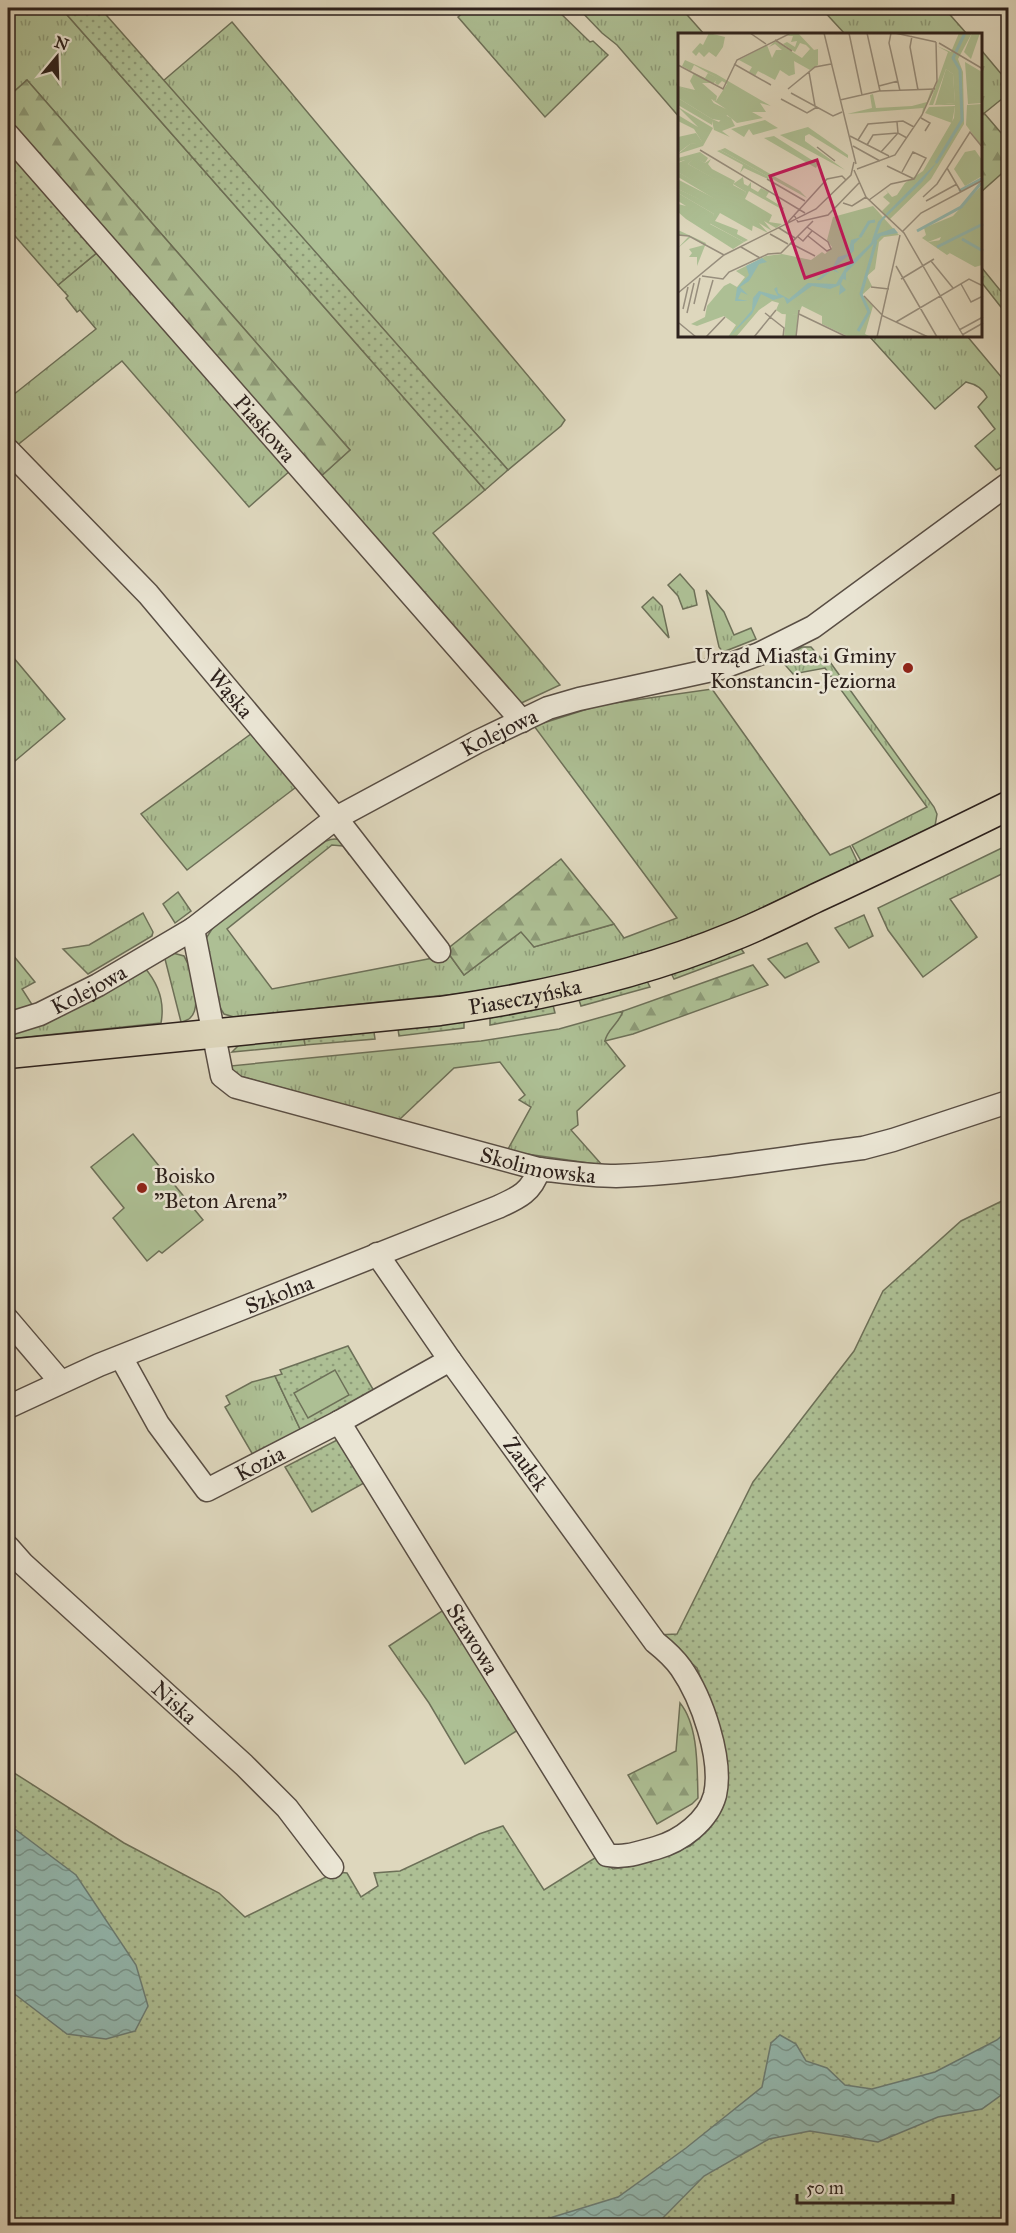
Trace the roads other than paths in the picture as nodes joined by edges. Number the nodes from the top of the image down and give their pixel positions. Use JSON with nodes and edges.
{"nodes":[{"id":1,"x":8,"y":135,"type":"edge"},
{"id":2,"x":8,"y":450,"type":"edge"},
{"id":3,"x":1008,"y":484,"type":"edge"},
{"id":4,"x":522,"y":721,"type":"junction"},
{"id":5,"x":1008,"y":806,"type":"edge"},
{"id":6,"x":336,"y":819,"type":"junction"},
{"id":7,"x":193,"y":929,"type":"junction"},
{"id":8,"x":438,"y":951,"type":"dead end"},
{"id":9,"x":8,"y":1024,"type":"edge"},
{"id":10,"x":212,"y":1033,"type":"junction"},
{"id":11,"x":8,"y":1054,"type":"edge"},
{"id":12,"x":1008,"y":1102,"type":"edge"},
{"id":13,"x":539,"y":1169,"type":"junction"},
{"id":14,"x":377,"y":1254,"type":"junction"},
{"id":15,"x":8,"y":1320,"type":"edge"},
{"id":16,"x":121,"y":1357,"type":"junction"},
{"id":17,"x":450,"y":1360,"type":"junction"},
{"id":18,"x":60,"y":1382,"type":"junction"},
{"id":19,"x":8,"y":1407,"type":"edge"},
{"id":20,"x":339,"y":1422,"type":"junction"},
{"id":21,"x":8,"y":1547,"type":"edge"},
{"id":22,"x":607,"y":1855,"type":"joint"},
{"id":23,"x":332,"y":1868,"type":"dead end"}],
"edges":[{"from":1,"to":4,"type":"street","name":"Piaskowa"},
{"from":2,"to":6,"type":"street","name":"Wąska"},
{"from":3,"to":4,"type":"street","name":"Kolejowa"},
{"from":4,"to":6,"type":"street","name":"Kolejowa"},
{"from":5,"to":10,"type":"main road","name":"Piaseczyńska"},
{"from":6,"to":7,"type":"street","name":"Kolejowa"},
{"from":6,"to":8,"type":"street","name":"Wąska"},
{"from":7,"to":9,"type":"street","name":"Kolejowa"},
{"from":7,"to":10,"type":"street","name":"Skolimowska"},
{"from":10,"to":11,"type":"main road","name":"Piaseczyńska"},
{"from":10,"to":13,"type":"street","name":"Skolimowska"},
{"from":12,"to":13,"type":"street","name":"Skolimowska"},
{"from":13,"to":14,"type":"street","name":"Szkolna"},
{"from":14,"to":16,"type":"street","name":"Szkolna"},
{"from":14,"to":17,"type":"street","name":"Zaułek"},
{"from":15,"to":18,"type":"street"},
{"from":16,"to":18,"type":"street","name":"Szkolna"},
{"from":16,"to":20,"type":"street","name":"Kozia"},
{"from":17,"to":20,"type":"street","name":"Kozia"},
{"from":17,"to":22,"type":"street","name":"Zaułek"},
{"from":18,"to":19,"type":"street","name":"Szkolna"},
{"from":20,"to":22,"type":"street","name":"Stawowa"},
{"from":21,"to":23,"type":"street","name":"Niska"}]}
